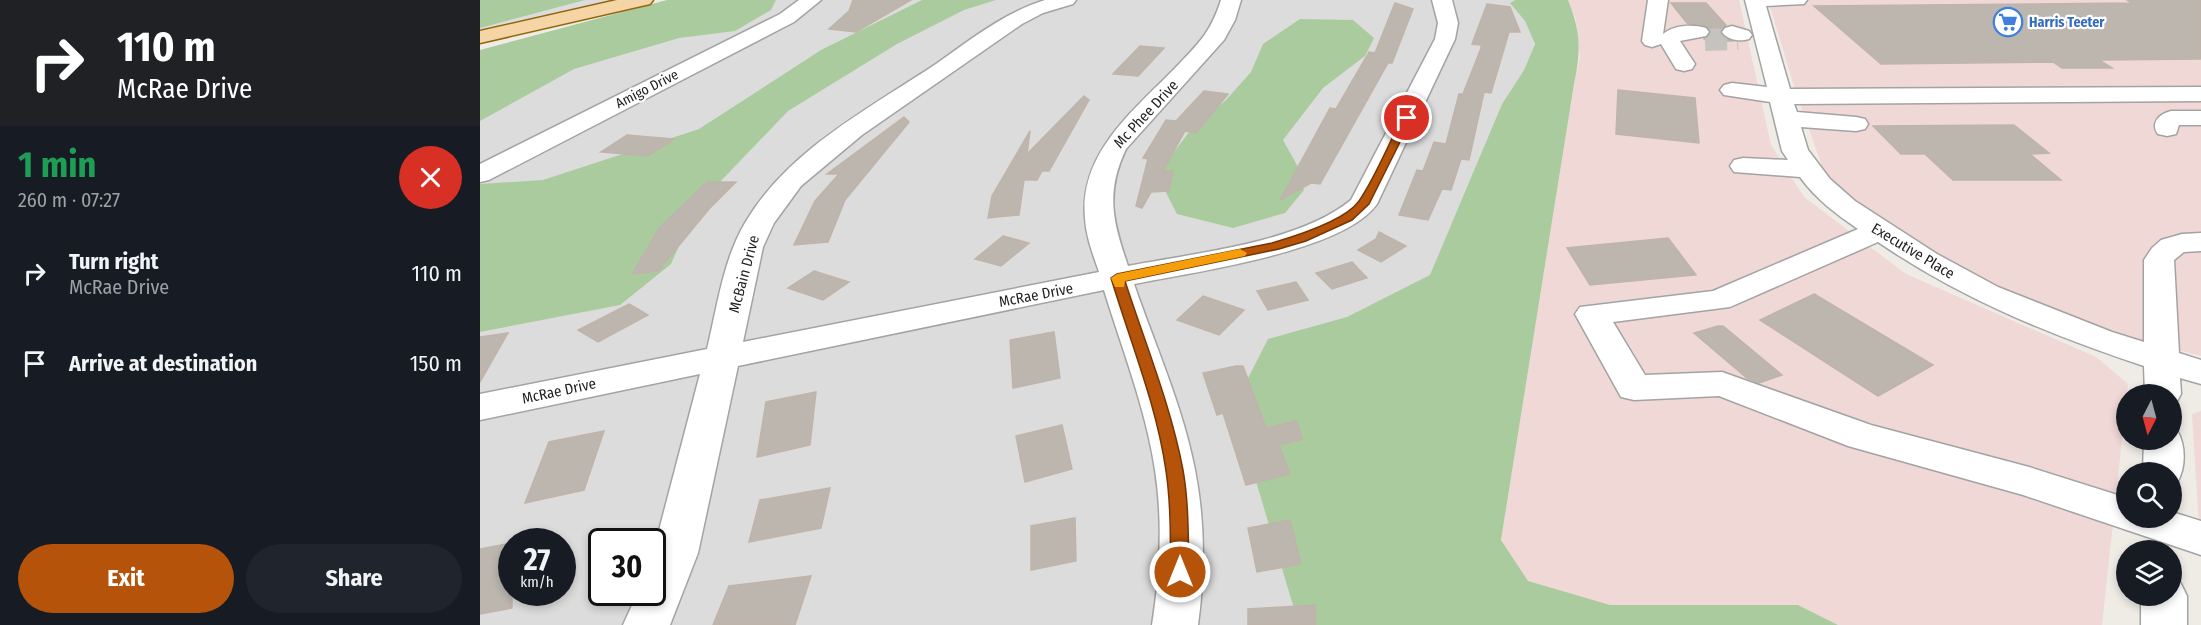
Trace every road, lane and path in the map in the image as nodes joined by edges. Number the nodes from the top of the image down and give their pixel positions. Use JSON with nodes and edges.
{"nodes":[{"id":1,"x":643,"y":0,"type":"edge"},
{"id":2,"x":811,"y":0,"type":"edge"},
{"id":3,"x":1066,"y":0,"type":"edge"},
{"id":4,"x":1231,"y":0,"type":"edge"},
{"id":5,"x":1443,"y":0,"type":"edge"},
{"id":6,"x":1658,"y":0,"type":"edge"},
{"id":7,"x":1755,"y":0,"type":"edge"},
{"id":8,"x":1797,"y":0,"type":"edge"},
{"id":9,"x":1702,"y":36,"type":"tunnel mouth"},
{"id":10,"x":480,"y":37,"type":"edge"},
{"id":11,"x":1664,"y":39,"type":"junction"},
{"id":12,"x":1684,"y":64,"type":"dead end"},
{"id":13,"x":1732,"y":90,"type":"dead end"},
{"id":14,"x":2201,"y":94,"type":"edge"},
{"id":15,"x":1784,"y":108,"type":"junction"},
{"id":16,"x":2201,"y":118,"type":"edge"},
{"id":17,"x":1856,"y":124,"type":"dead end"},
{"id":18,"x":2168,"y":129,"type":"dead end"},
{"id":19,"x":1743,"y":166,"type":"dead end"},
{"id":20,"x":1807,"y":169,"type":"junction"},
{"id":21,"x":480,"y":174,"type":"edge"},
{"id":22,"x":1878,"y":231,"type":"junction"},
{"id":23,"x":2201,"y":242,"type":"edge"},
{"id":24,"x":1117,"y":278,"type":"junction"},
{"id":25,"x":722,"y":358,"type":"junction"},
{"id":26,"x":2201,"y":372,"type":"edge"},
{"id":27,"x":2163,"y":378,"type":"edge"},
{"id":28,"x":480,"y":407,"type":"edge"},
{"id":29,"x":2116,"y":512,"type":"edge"},
{"id":30,"x":2164,"y":606,"type":"edge"},
{"id":31,"x":646,"y":625,"type":"edge"},
{"id":32,"x":1175,"y":625,"type":"edge"},
{"id":33,"x":2164,"y":625,"type":"edge"}],
"edges":[{"from":1,"to":10,"type":"main road"},
{"from":2,"to":21,"type":"street","name":"Amigo Drive"},
{"from":3,"to":25,"type":"street","name":"McBain Drive"},
{"from":4,"to":24,"type":"street","name":"Mc Phee Drive"},
{"from":5,"to":24,"type":"street","name":"McRae Drive"},
{"from":6,"to":11,"type":"street"},
{"from":7,"to":8,"type":"street"},
{"from":7,"to":15,"type":"street","name":"Executive Place"},
{"from":9,"to":11,"type":"street"},
{"from":11,"to":12,"type":"street"},
{"from":13,"to":15,"type":"street"},
{"from":14,"to":15,"type":"street"},
{"from":15,"to":17,"type":"street"},
{"from":15,"to":20,"type":"street","name":"Executive Place"},
{"from":16,"to":18,"type":"street"},
{"from":19,"to":20,"type":"street"},
{"from":20,"to":22,"type":"street","name":"Executive Place"},
{"from":22,"to":27,"type":"street","name":"Executive Place"},
{"from":22,"to":29,"type":"street"},
{"from":23,"to":27,"type":"street"},
{"from":24,"to":25,"type":"street","name":"McRae Drive"},
{"from":24,"to":32,"type":"street","name":"Mc Phee Drive"},
{"from":25,"to":28,"type":"street","name":"McRae Drive"},
{"from":25,"to":31,"type":"street","name":"McBain Drive"},
{"from":26,"to":27,"type":"street","name":"Executive Place"},
{"from":30,"to":33,"type":"street"}]}
